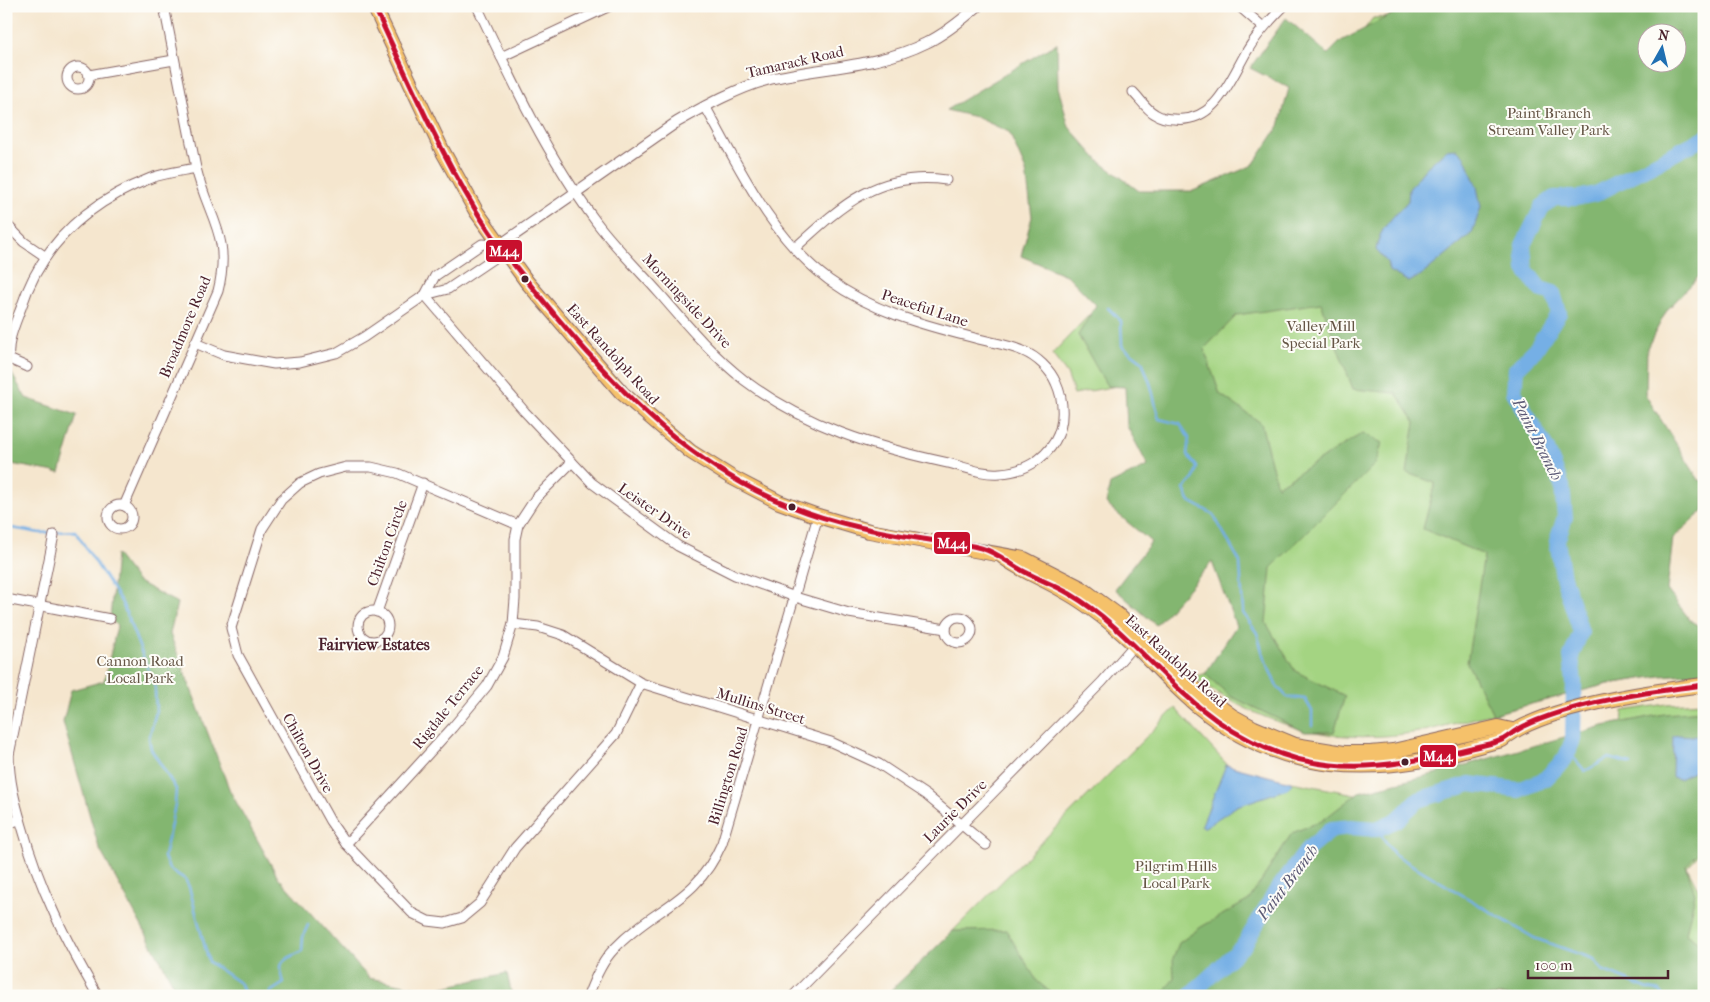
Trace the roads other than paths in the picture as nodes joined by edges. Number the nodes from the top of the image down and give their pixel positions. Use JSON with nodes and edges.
{"nodes":[{"id":1,"x":164,"y":6,"type":"edge"},
{"id":2,"x":374,"y":6,"type":"edge"},
{"id":3,"x":476,"y":6,"type":"edge"},
{"id":4,"x":610,"y":6,"type":"edge"},
{"id":5,"x":978,"y":6,"type":"edge"},
{"id":6,"x":1239,"y":6,"type":"edge"},
{"id":7,"x":1284,"y":6,"type":"edge"},
{"id":8,"x":1264,"y":27,"type":"junction"},
{"id":9,"x":501,"y":57,"type":"junction"},
{"id":10,"x":174,"y":60,"type":"junction"},
{"id":11,"x":89,"y":75,"type":"dead end"},
{"id":12,"x":1134,"y":92,"type":"dead end"},
{"id":13,"x":705,"y":106,"type":"junction"},
{"id":14,"x":196,"y":168,"type":"junction"},
{"id":15,"x":946,"y":180,"type":"dead end"},
{"id":16,"x":576,"y":192,"type":"junction"},
{"id":17,"x":6,"y":224,"type":"edge"},
{"id":18,"x":500,"y":245,"type":"junction"},
{"id":19,"x":795,"y":248,"type":"junction"},
{"id":20,"x":46,"y":257,"type":"junction"},
{"id":21,"x":425,"y":295,"type":"junction"},
{"id":22,"x":194,"y":343,"type":"junction"},
{"id":23,"x":27,"y":367,"type":"dead end"},
{"id":24,"x":1048,"y":452,"type":"joint"},
{"id":25,"x":572,"y":462,"type":"junction"},
{"id":26,"x":423,"y":483,"type":"junction"},
{"id":27,"x":124,"y":506,"type":"dead end"},
{"id":28,"x":818,"y":516,"type":"junction"},
{"id":29,"x":518,"y":525,"type":"junction"},
{"id":30,"x":54,"y":535,"type":"dead end"},
{"id":31,"x":1002,"y":556,"type":"junction"},
{"id":32,"x":795,"y":597,"type":"junction"},
{"id":33,"x":6,"y":599,"type":"edge"},
{"id":34,"x":38,"y":605,"type":"junction"},
{"id":35,"x":377,"y":612,"type":"dead end"},
{"id":36,"x":110,"y":619,"type":"dead end"},
{"id":37,"x":513,"y":624,"type":"junction"},
{"id":38,"x":946,"y":629,"type":"dead end"},
{"id":39,"x":1136,"y":644,"type":"junction"},
{"id":40,"x":641,"y":684,"type":"junction"},
{"id":41,"x":1704,"y":685,"type":"edge"},
{"id":42,"x":759,"y":720,"type":"junction"},
{"id":43,"x":1512,"y":730,"type":"junction"},
{"id":44,"x":8,"y":755,"type":"edge"},
{"id":45,"x":20,"y":819,"type":"junction"},
{"id":46,"x":6,"y":825,"type":"edge"},
{"id":47,"x":960,"y":825,"type":"junction"},
{"id":48,"x":346,"y":844,"type":"junction"},
{"id":49,"x":986,"y":845,"type":"dead end"},
{"id":50,"x":98,"y":996,"type":"edge"},
{"id":51,"x":588,"y":996,"type":"edge"},
{"id":52,"x":793,"y":996,"type":"edge"}],
"edges":[{"from":1,"to":10,"type":"street","name":"Broadmore Road"},
{"from":2,"to":18,"type":"main road","name":"East Randolph Road"},
{"from":3,"to":9,"type":"street","name":"Morningside Drive"},
{"from":4,"to":9,"type":"street"},
{"from":5,"to":13,"type":"street","name":"Tamarack Road"},
{"from":6,"to":8,"type":"street"},
{"from":7,"to":8,"type":"street"},
{"from":8,"to":12,"type":"street"},
{"from":9,"to":16,"type":"street","name":"Morningside Drive"},
{"from":10,"to":11,"type":"street"},
{"from":10,"to":14,"type":"street","name":"Broadmore Road"},
{"from":13,"to":16,"type":"street","name":"Tamarack Road"},
{"from":13,"to":19,"type":"street","name":"Peaceful Lane"},
{"from":14,"to":20,"type":"street"},
{"from":14,"to":22,"type":"street","name":"Broadmore Road"},
{"from":15,"to":19,"type":"street"},
{"from":16,"to":18,"type":"street","name":"Tamarack Road"},
{"from":16,"to":24,"type":"street","name":"Morningside Drive"},
{"from":17,"to":20,"type":"street"},
{"from":18,"to":21,"type":"street","name":"Tamarack Road"},
{"from":18,"to":21,"type":"street","name":"Tamarack Road"},
{"from":18,"to":28,"type":"main road","name":"East Randolph Road"},
{"from":19,"to":24,"type":"street","name":"Peaceful Lane"},
{"from":20,"to":23,"type":"street"},
{"from":21,"to":22,"type":"street","name":"Tamarack Road"},
{"from":21,"to":25,"type":"street","name":"Leister Drive"},
{"from":22,"to":27,"type":"street","name":"Broadmore Road"},
{"from":25,"to":29,"type":"street","name":"Rigdale Terrace"},
{"from":25,"to":32,"type":"street","name":"Leister Drive"},
{"from":26,"to":29,"type":"street","name":"Chilton Drive"},
{"from":26,"to":35,"type":"street","name":"Chilton Circle"},
{"from":26,"to":48,"type":"street","name":"Chilton Drive"},
{"from":28,"to":31,"type":"main road","name":"East Randolph Road"},
{"from":28,"to":32,"type":"street","name":"Billington Road"},
{"from":29,"to":37,"type":"street","name":"Rigdale Terrace"},
{"from":30,"to":34,"type":"street"},
{"from":31,"to":39,"type":"main road","name":"East Randolph Road"},
{"from":31,"to":43,"type":"main road","name":"East Randolph Road"},
{"from":32,"to":38,"type":"street","name":"Leister Drive"},
{"from":32,"to":42,"type":"street","name":"Billington Road"},
{"from":33,"to":34,"type":"street"},
{"from":34,"to":36,"type":"street"},
{"from":34,"to":44,"type":"street"},
{"from":37,"to":40,"type":"street","name":"Mullins Street"},
{"from":37,"to":48,"type":"street","name":"Rigdale Terrace"},
{"from":39,"to":43,"type":"main road","name":"East Randolph Road"},
{"from":39,"to":47,"type":"street","name":"Laurie Drive"},
{"from":40,"to":42,"type":"street","name":"Mullins Street"},
{"from":40,"to":48,"type":"street","name":"Chilton Drive"},
{"from":41,"to":43,"type":"main road","name":"East Randolph Road"},
{"from":42,"to":47,"type":"street","name":"Mullins Street"},
{"from":42,"to":51,"type":"street","name":"Billington Road"},
{"from":44,"to":45,"type":"street"},
{"from":45,"to":46,"type":"street"},
{"from":45,"to":50,"type":"street"},
{"from":47,"to":49,"type":"street","name":"Mullins Street"},
{"from":47,"to":52,"type":"street","name":"Laurie Drive"}]}
